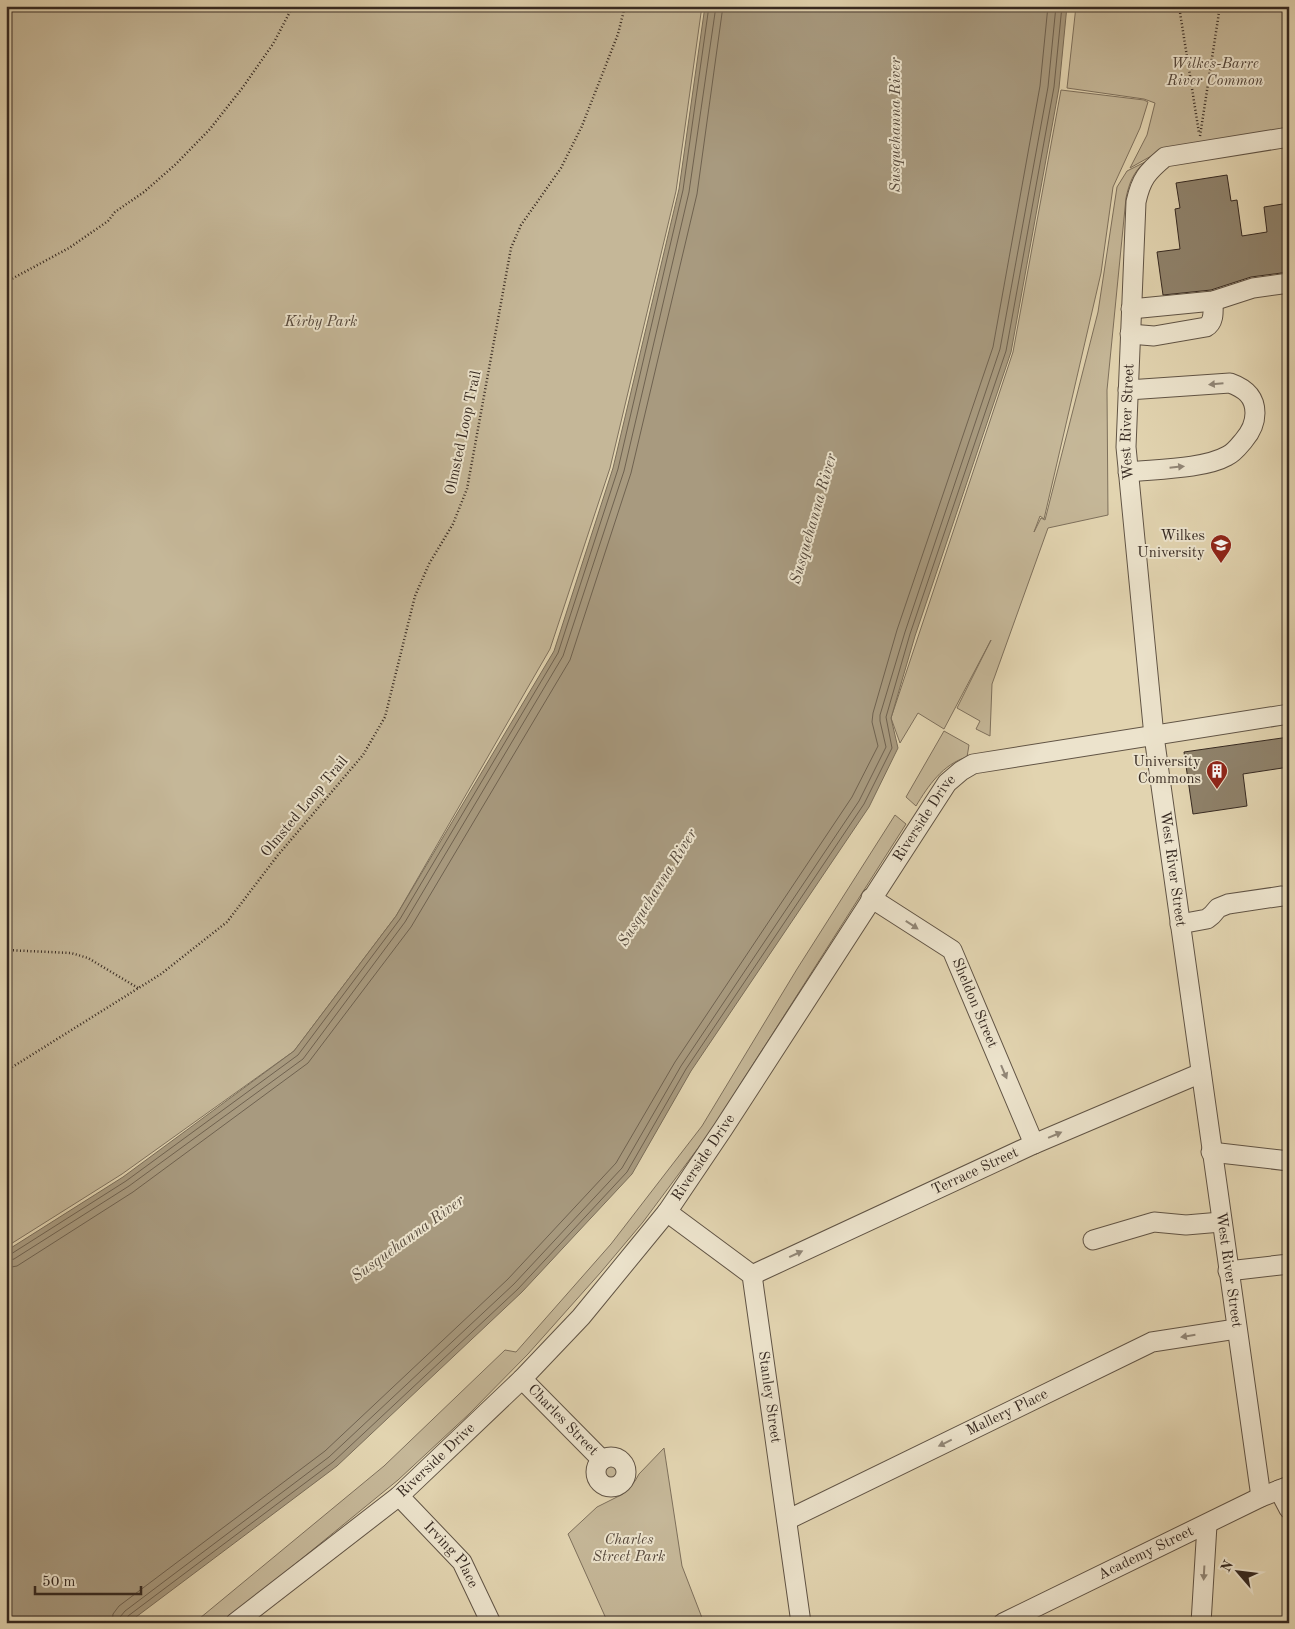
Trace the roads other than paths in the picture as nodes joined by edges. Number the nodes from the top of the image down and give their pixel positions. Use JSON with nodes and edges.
{"nodes":[{"id":1,"x":1289,"y":137,"type":"edge"},
{"id":2,"x":1289,"y":283,"type":"edge"},
{"id":3,"x":1213,"y":301,"type":"junction"},
{"id":4,"x":1131,"y":308,"type":"junction"},
{"id":5,"x":1130,"y":334,"type":"junction"},
{"id":6,"x":1128,"y":390,"type":"junction"},
{"id":7,"x":1128,"y":472,"type":"junction"},
{"id":8,"x":1289,"y":714,"type":"edge"},
{"id":9,"x":1154,"y":736,"type":"junction"},
{"id":10,"x":1282,"y":896,"type":"dead end"},
{"id":11,"x":871,"y":898,"type":"junction"},
{"id":12,"x":1180,"y":924,"type":"junction"},
{"id":13,"x":1201,"y":1073,"type":"junction"},
{"id":14,"x":1034,"y":1144,"type":"junction"},
{"id":15,"x":1212,"y":1152,"type":"junction"},
{"id":16,"x":1289,"y":1161,"type":"edge"},
{"id":17,"x":667,"y":1212,"type":"junction"},
{"id":18,"x":1222,"y":1222,"type":"junction"},
{"id":19,"x":1092,"y":1240,"type":"dead end"},
{"id":20,"x":1289,"y":1264,"type":"edge"},
{"id":21,"x":1228,"y":1271,"type":"junction"},
{"id":22,"x":752,"y":1275,"type":"junction"},
{"id":23,"x":1236,"y":1329,"type":"junction"},
{"id":24,"x":522,"y":1379,"type":"junction"},
{"id":25,"x":602,"y":1460,"type":"dead end"},
{"id":26,"x":1284,"y":1488,"type":"edge"},
{"id":27,"x":399,"y":1496,"type":"junction"},
{"id":28,"x":1261,"y":1498,"type":"junction"},
{"id":29,"x":1289,"y":1509,"type":"edge"},
{"id":30,"x":787,"y":1520,"type":"junction"},
{"id":31,"x":1207,"y":1524,"type":"junction"},
{"id":32,"x":235,"y":1623,"type":"edge"},
{"id":33,"x":491,"y":1623,"type":"edge"},
{"id":34,"x":801,"y":1623,"type":"edge"},
{"id":35,"x":1003,"y":1623,"type":"edge"},
{"id":36,"x":1201,"y":1623,"type":"edge"}],
"edges":[{"from":1,"to":4,"type":"street","name":"West River Street"},
{"from":2,"to":3,"type":"street"},
{"from":3,"to":4,"type":"street"},
{"from":3,"to":5,"type":"street"},
{"from":4,"to":5,"type":"street","name":"West River Street"},
{"from":5,"to":6,"type":"street","name":"West River Street"},
{"from":6,"to":7,"type":"street","name":"West River Street"},
{"from":7,"to":6,"type":"street","one_way":true},
{"from":7,"to":9,"type":"street","name":"West River Street"},
{"from":8,"to":9,"type":"street","name":"Riverside Drive"},
{"from":9,"to":11,"type":"street","name":"Riverside Drive"},
{"from":9,"to":12,"type":"street","name":"West River Street"},
{"from":10,"to":12,"type":"street"},
{"from":11,"to":14,"type":"street","name":"Sheldon Street","one_way":true},
{"from":11,"to":17,"type":"street","name":"Riverside Drive"},
{"from":12,"to":13,"type":"street","name":"West River Street"},
{"from":14,"to":13,"type":"street","name":"Terrace Street","one_way":true},
{"from":13,"to":15,"type":"street","name":"West River Street"},
{"from":22,"to":14,"type":"street","name":"Terrace Street","one_way":true},
{"from":15,"to":16,"type":"street"},
{"from":15,"to":18,"type":"street","name":"West River Street"},
{"from":17,"to":22,"type":"street"},
{"from":17,"to":24,"type":"street","name":"Riverside Drive"},
{"from":18,"to":19,"type":"street"},
{"from":18,"to":21,"type":"street","name":"West River Street"},
{"from":20,"to":21,"type":"street"},
{"from":21,"to":23,"type":"street","name":"West River Street"},
{"from":22,"to":30,"type":"street","name":"Stanley Street"},
{"from":23,"to":28,"type":"street","name":"West River Street"},
{"from":23,"to":30,"type":"street","name":"Mallery Place","one_way":true},
{"from":24,"to":25,"type":"street","name":"Charles Street"},
{"from":24,"to":27,"type":"street","name":"Riverside Drive"},
{"from":26,"to":28,"type":"street","name":"Academy Street"},
{"from":26,"to":29,"type":"street"},
{"from":27,"to":32,"type":"street","name":"Riverside Drive"},
{"from":27,"to":33,"type":"street","name":"Irving Place"},
{"from":28,"to":31,"type":"street","name":"Academy Street"},
{"from":30,"to":34,"type":"street","name":"Stanley Street"},
{"from":31,"to":35,"type":"street","name":"Academy Street"},
{"from":31,"to":36,"type":"street","one_way":true}]}
